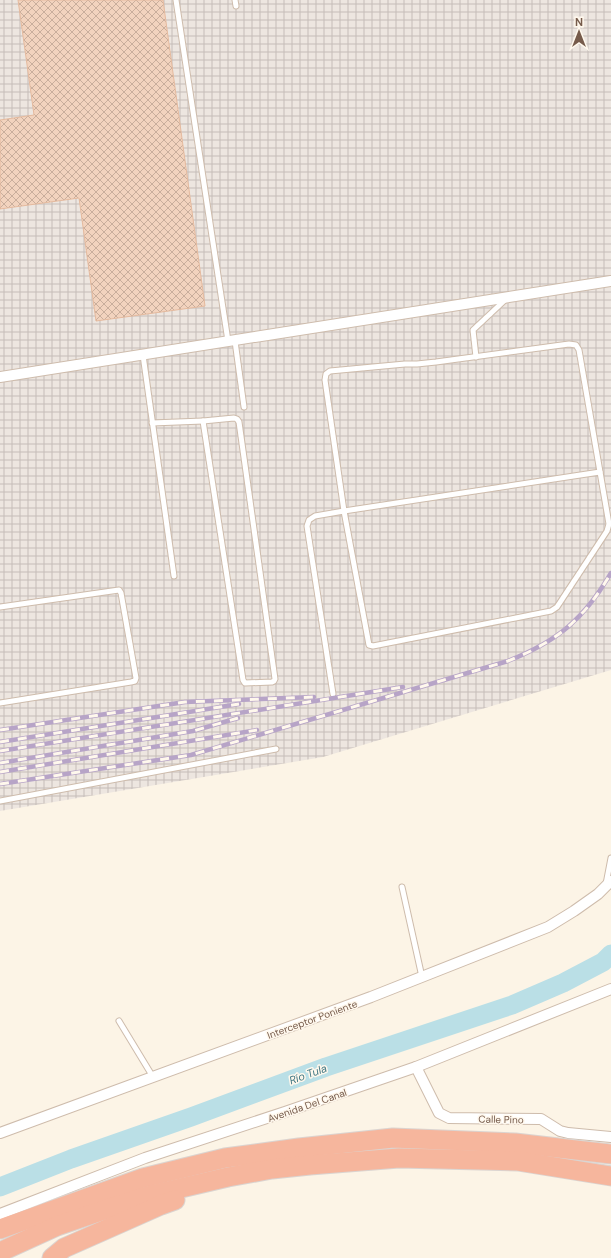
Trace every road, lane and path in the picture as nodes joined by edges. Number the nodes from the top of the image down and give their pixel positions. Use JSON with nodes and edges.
{"nodes":[{"id":1,"x":176,"y":0,"type":"edge"},
{"id":2,"x":236,"y":0,"type":"edge"},
{"id":3,"x":236,"y":6,"type":"dead end"},
{"id":4,"x":611,"y":281,"type":"edge"},
{"id":5,"x":507,"y":298,"type":"junction"},
{"id":6,"x":232,"y":341,"type":"junction"},
{"id":7,"x":143,"y":355,"type":"junction"},
{"id":8,"x":476,"y":357,"type":"junction"},
{"id":9,"x":0,"y":377,"type":"edge"},
{"id":10,"x":244,"y":407,"type":"dead end"},
{"id":11,"x":203,"y":421,"type":"junction"},
{"id":12,"x":152,"y":423,"type":"junction"},
{"id":13,"x":600,"y":472,"type":"junction"},
{"id":14,"x":344,"y":511,"type":"junction"},
{"id":15,"x":174,"y":576,"type":"dead end"},
{"id":16,"x":0,"y":607,"type":"edge"},
{"id":17,"x":333,"y":694,"type":"dead end"},
{"id":18,"x":0,"y":703,"type":"edge"},
{"id":19,"x":276,"y":749,"type":"dead end"},
{"id":20,"x":0,"y":801,"type":"edge"},
{"id":21,"x":611,"y":858,"type":"edge"},
{"id":22,"x":608,"y":884,"type":"edge"},
{"id":23,"x":402,"y":886,"type":"dead end"},
{"id":24,"x":422,"y":977,"type":"junction"},
{"id":25,"x":611,"y":989,"type":"edge"},
{"id":26,"x":119,"y":1021,"type":"dead end"},
{"id":27,"x":416,"y":1067,"type":"junction"},
{"id":28,"x":153,"y":1077,"type":"junction"},
{"id":29,"x":0,"y":1133,"type":"edge"},
{"id":30,"x":611,"y":1136,"type":"edge"},
{"id":31,"x":611,"y":1154,"type":"edge"},
{"id":32,"x":310,"y":1164,"type":"junction"},
{"id":33,"x":611,"y":1176,"type":"edge"},
{"id":34,"x":0,"y":1214,"type":"edge"},
{"id":35,"x":0,"y":1229,"type":"edge"},
{"id":36,"x":0,"y":1252,"type":"edge"},
{"id":37,"x":52,"y":1258,"type":"edge"}],
"edges":[{"from":1,"to":6,"type":"lane"},
{"from":2,"to":3,"type":"lane"},
{"from":4,"to":5,"type":"street"},
{"from":5,"to":6,"type":"street"},
{"from":5,"to":8,"type":"lane"},
{"from":6,"to":7,"type":"street"},
{"from":6,"to":10,"type":"lane"},
{"from":7,"to":9,"type":"street"},
{"from":7,"to":12,"type":"lane"},
{"from":8,"to":13,"type":"lane"},
{"from":8,"to":14,"type":"lane"},
{"from":11,"to":11,"type":"lane"},
{"from":11,"to":12,"type":"lane"},
{"from":12,"to":15,"type":"lane"},
{"from":13,"to":14,"type":"lane"},
{"from":13,"to":14,"type":"lane"},
{"from":14,"to":17,"type":"lane"},
{"from":16,"to":18,"type":"lane"},
{"from":19,"to":20,"type":"lane"},
{"from":21,"to":22,"type":"lane"},
{"from":22,"to":24,"type":"street","name":"Interceptor Poniente"},
{"from":23,"to":24,"type":"lane"},
{"from":24,"to":28,"type":"street","name":"Interceptor Poniente"},
{"from":25,"to":27,"type":"street","name":"Avenida Del Canal"},
{"from":26,"to":28,"type":"lane"},
{"from":27,"to":30,"type":"street","name":"Calle Pino"},
{"from":27,"to":34,"type":"street","name":"Avenida Del Canal"},
{"from":28,"to":29,"type":"street","name":"Interceptor Poniente"},
{"from":31,"to":35,"type":"highway"},
{"from":32,"to":33,"type":"highway"},
{"from":32,"to":36,"type":"highway"},
{"from":32,"to":37,"type":"highway"}]}
